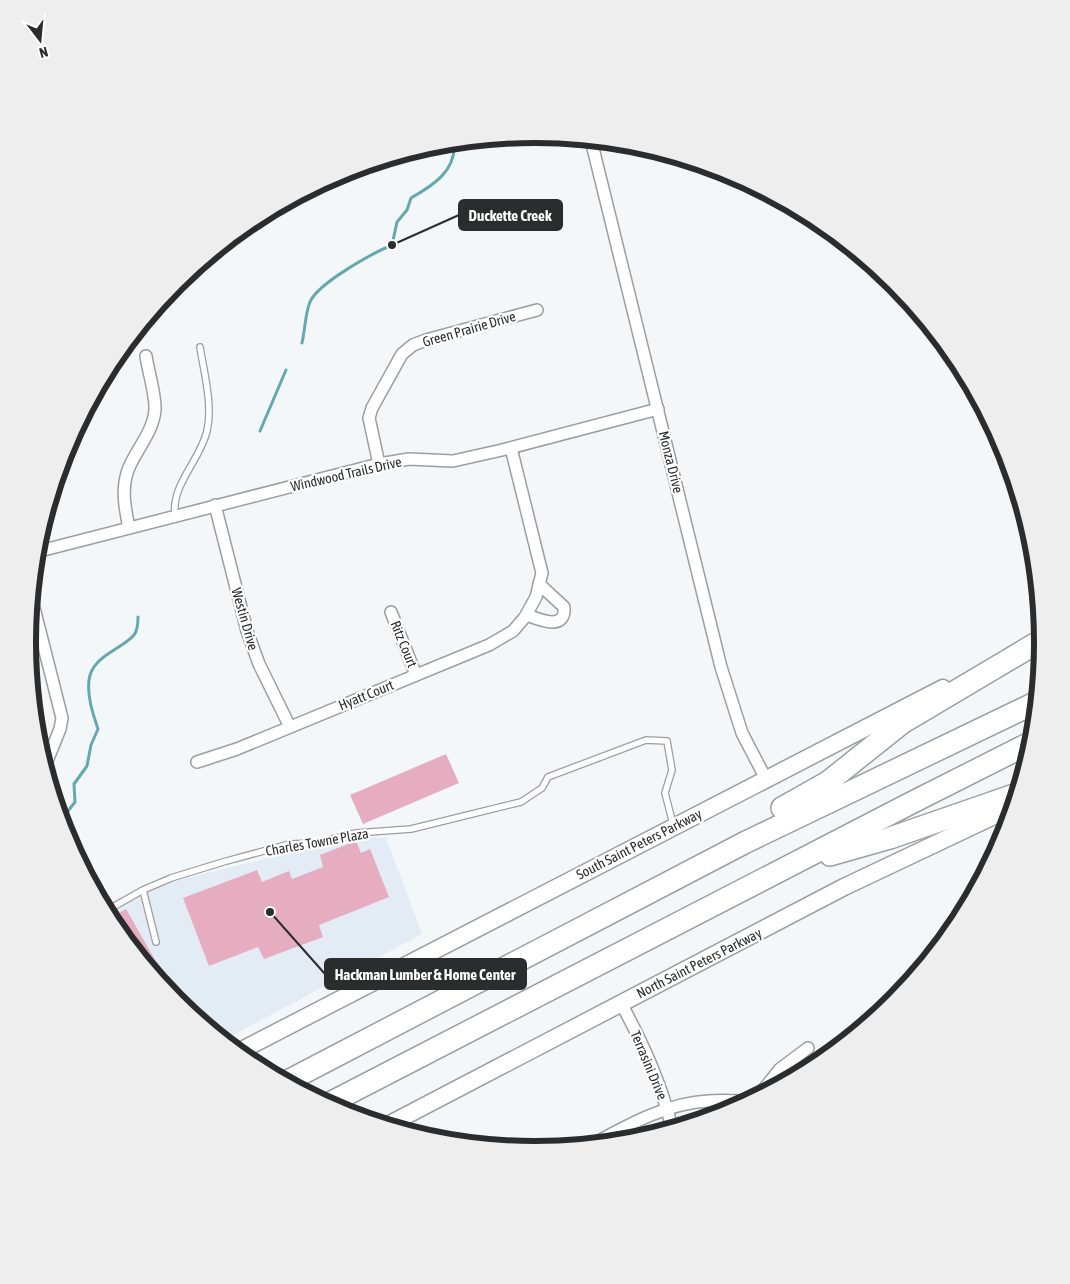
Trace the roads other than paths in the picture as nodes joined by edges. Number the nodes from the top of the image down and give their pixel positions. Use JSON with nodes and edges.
{"nodes":[{"id":1,"x":593,"y":147,"type":"edge"},
{"id":2,"x":538,"y":310,"type":"dead end"},
{"id":3,"x":200,"y":347,"type":"dead end"},
{"id":4,"x":146,"y":356,"type":"dead end"},
{"id":5,"x":658,"y":409,"type":"junction"},
{"id":6,"x":511,"y":448,"type":"junction"},
{"id":7,"x":380,"y":464,"type":"junction"},
{"id":8,"x":215,"y":506,"type":"junction"},
{"id":9,"x":175,"y":516,"type":"junction"},
{"id":10,"x":129,"y":528,"type":"junction"},
{"id":11,"x":45,"y":550,"type":"edge"},
{"id":12,"x":539,"y":584,"type":"junction"},
{"id":13,"x":391,"y":612,"type":"dead end"},
{"id":14,"x":527,"y":615,"type":"junction"},
{"id":15,"x":37,"y":619,"type":"edge"},
{"id":16,"x":1034,"y":644,"type":"edge"},
{"id":17,"x":1034,"y":644,"type":"edge"},
{"id":18,"x":416,"y":675,"type":"junction"},
{"id":19,"x":1029,"y":706,"type":"edge"},
{"id":20,"x":290,"y":727,"type":"junction"},
{"id":21,"x":1022,"y":747,"type":"edge"},
{"id":22,"x":49,"y":755,"type":"edge"},
{"id":23,"x":197,"y":762,"type":"dead end"},
{"id":24,"x":766,"y":779,"type":"junction"},
{"id":25,"x":1009,"y":797,"type":"edge"},
{"id":26,"x":1004,"y":811,"type":"edge"},
{"id":27,"x":674,"y":827,"type":"junction"},
{"id":28,"x":746,"y":842,"type":"junction"},
{"id":29,"x":786,"y":867,"type":"junction"},
{"id":30,"x":143,"y":890,"type":"junction"},
{"id":31,"x":113,"y":907,"type":"edge"},
{"id":32,"x":156,"y":942,"type":"dead end"},
{"id":33,"x":621,"y":1003,"type":"junction"},
{"id":34,"x":245,"y":1048,"type":"edge"},
{"id":35,"x":808,"y":1048,"type":"dead end"},
{"id":36,"x":294,"y":1078,"type":"edge"},
{"id":37,"x":771,"y":1081,"type":"edge"},
{"id":38,"x":337,"y":1100,"type":"edge"},
{"id":39,"x":730,"y":1101,"type":"edge"},
{"id":40,"x":667,"y":1108,"type":"junction"},
{"id":41,"x":396,"y":1121,"type":"edge"},
{"id":42,"x":670,"y":1122,"type":"edge"},
{"id":43,"x":611,"y":1134,"type":"edge"}],
"edges":[{"from":1,"to":5,"type":"street","name":"Monza Drive"},
{"from":2,"to":7,"type":"street","name":"Green Prairie Drive"},
{"from":3,"to":9,"type":"lane"},
{"from":4,"to":10,"type":"street"},
{"from":5,"to":6,"type":"street","name":"Windwood Trails Drive"},
{"from":5,"to":24,"type":"street","name":"Monza Drive"},
{"from":6,"to":7,"type":"street","name":"Windwood Trails Drive"},
{"from":6,"to":12,"type":"street","name":"Hyatt Court"},
{"from":7,"to":8,"type":"street","name":"Windwood Trails Drive"},
{"from":8,"to":9,"type":"street","name":"Windwood Trails Drive"},
{"from":8,"to":20,"type":"street","name":"Westin Drive"},
{"from":9,"to":10,"type":"street","name":"Windwood Trails Drive"},
{"from":10,"to":11,"type":"street","name":"Windwood Trails Drive"},
{"from":12,"to":14,"type":"street","name":"Hyatt Court"},
{"from":12,"to":14,"type":"street"},
{"from":13,"to":18,"type":"street","name":"Ritz Court"},
{"from":14,"to":18,"type":"street","name":"Hyatt Court"},
{"from":15,"to":22,"type":"street"},
{"from":16,"to":24,"type":"main road","name":"South Saint Peters Parkway"},
{"from":17,"to":28,"type":"highway"},
{"from":18,"to":20,"type":"street","name":"Hyatt Court"},
{"from":19,"to":28,"type":"highway"},
{"from":20,"to":23,"type":"street","name":"Hyatt Court"},
{"from":21,"to":29,"type":"highway"},
{"from":24,"to":27,"type":"main road","name":"South Saint Peters Parkway"},
{"from":25,"to":29,"type":"highway"},
{"from":26,"to":33,"type":"main road","name":"North Saint Peters Parkway"},
{"from":27,"to":30,"type":"lane","name":"Charles Towne Plaza"},
{"from":27,"to":34,"type":"main road","name":"South Saint Peters Parkway"},
{"from":28,"to":36,"type":"highway"},
{"from":29,"to":38,"type":"highway"},
{"from":30,"to":31,"type":"lane","name":"Charles Towne Plaza"},
{"from":30,"to":32,"type":"lane"},
{"from":33,"to":40,"type":"street","name":"Terrasini Drive"},
{"from":33,"to":41,"type":"main road","name":"North Saint Peters Parkway"},
{"from":35,"to":37,"type":"street"},
{"from":39,"to":40,"type":"street"},
{"from":40,"to":42,"type":"street","name":"Terrasini Drive"},
{"from":40,"to":43,"type":"street"}]}
